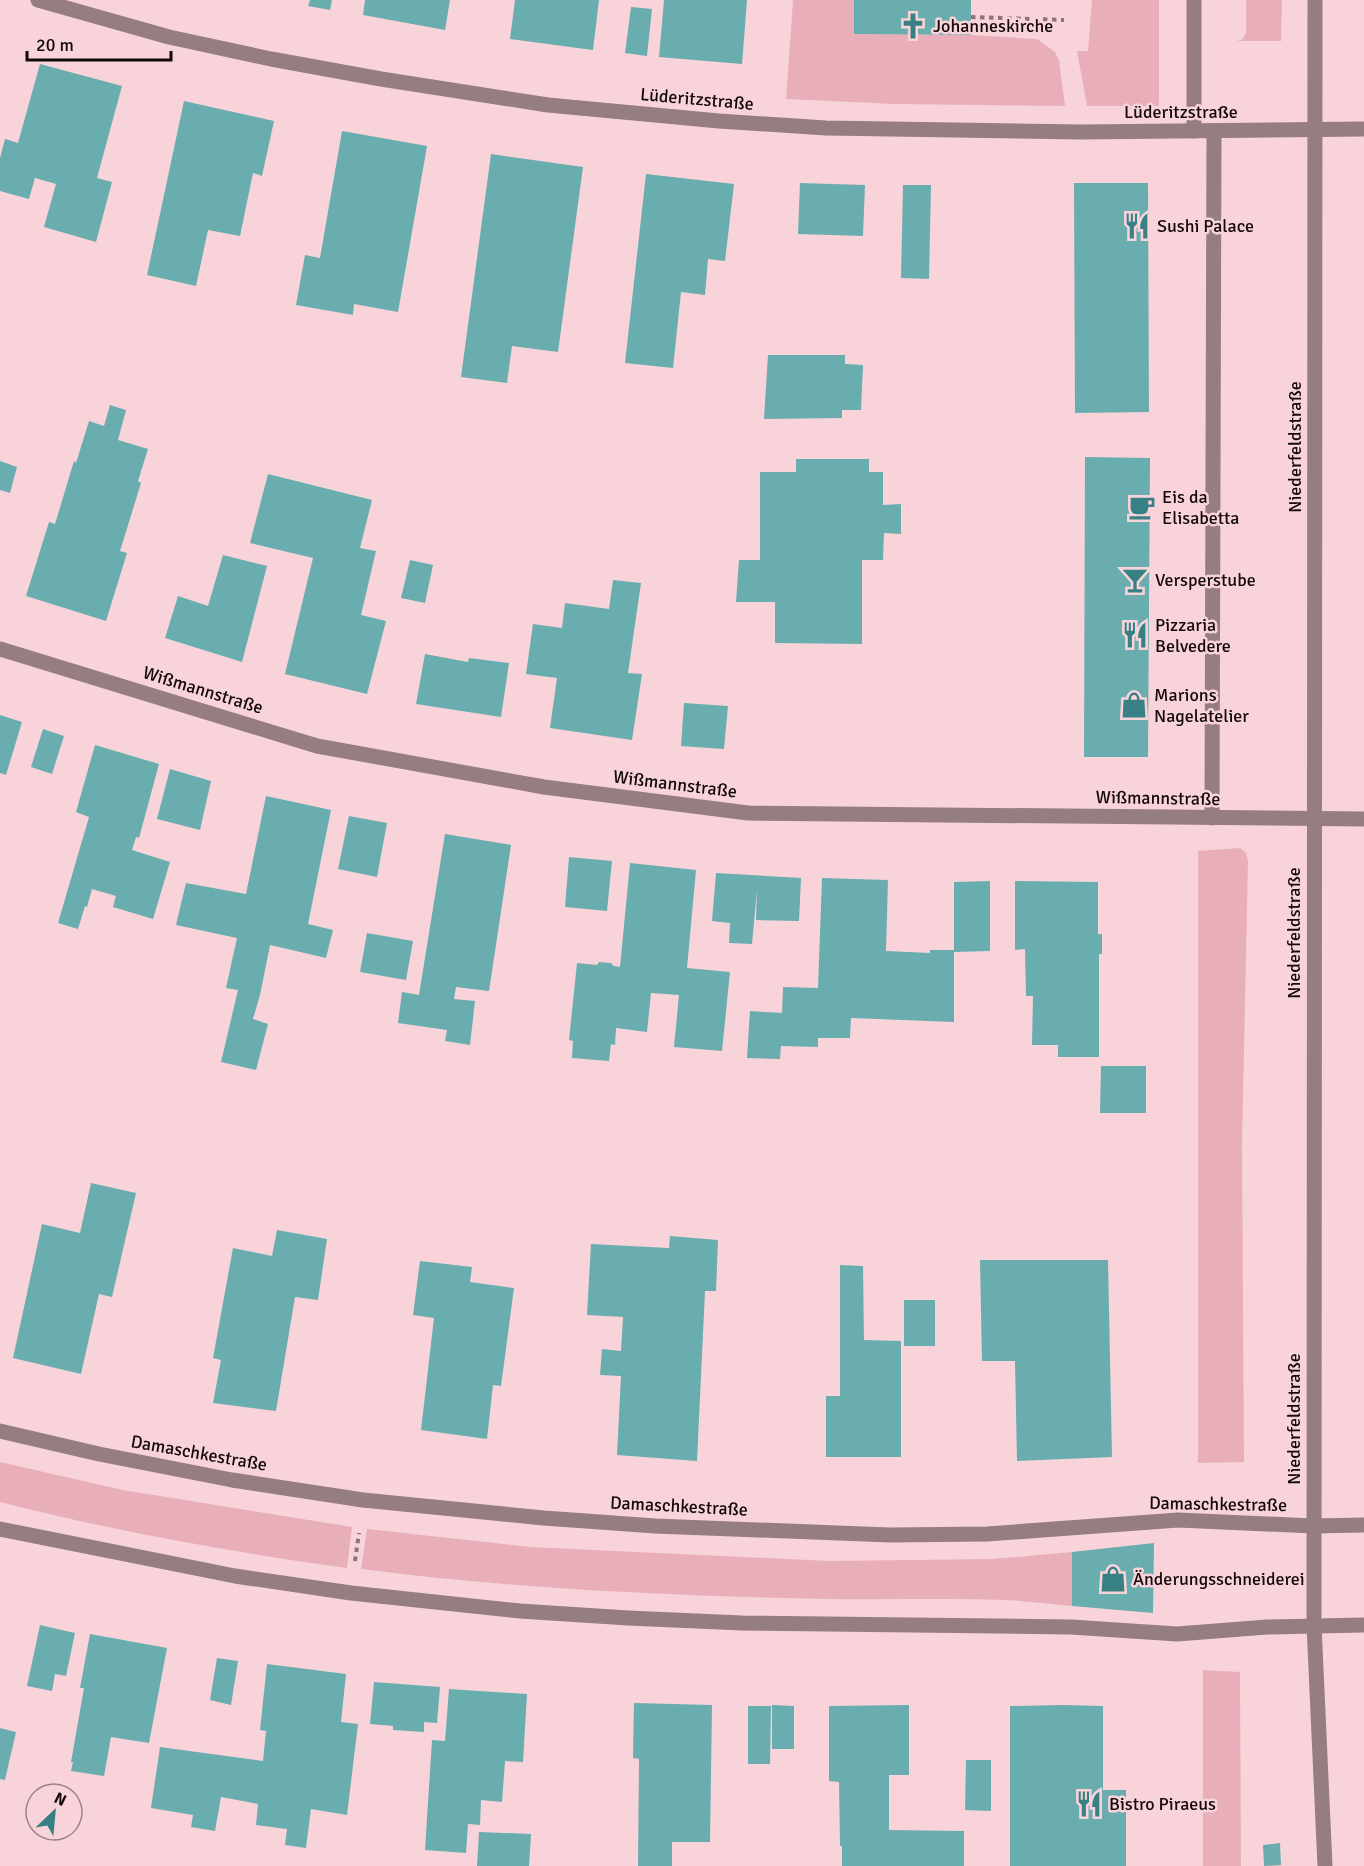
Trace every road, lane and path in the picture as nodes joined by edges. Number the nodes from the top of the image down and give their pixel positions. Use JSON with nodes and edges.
{"nodes":[{"id":1,"x":38,"y":0,"type":"edge"},
{"id":2,"x":1194,"y":0,"type":"edge"},
{"id":3,"x":1315,"y":0,"type":"edge"},
{"id":4,"x":971,"y":17,"type":"dead end"},
{"id":5,"x":1064,"y":20,"type":"dead end"},
{"id":6,"x":1364,"y":129,"type":"edge"},
{"id":7,"x":1316,"y":130,"type":"junction"},
{"id":8,"x":1194,"y":131,"type":"junction"},
{"id":9,"x":1214,"y":131,"type":"junction"},
{"id":10,"x":0,"y":649,"type":"edge"},
{"id":11,"x":1212,"y":818,"type":"junction"},
{"id":12,"x":1313,"y":819,"type":"junction"},
{"id":13,"x":1364,"y":819,"type":"edge"},
{"id":14,"x":0,"y":1431,"type":"edge"},
{"id":15,"x":363,"y":1500,"type":"junction"},
{"id":16,"x":1364,"y":1525,"type":"edge"},
{"id":17,"x":1314,"y":1526,"type":"junction"},
{"id":18,"x":0,"y":1529,"type":"edge"},
{"id":19,"x":351,"y":1593,"type":"junction"},
{"id":20,"x":1314,"y":1625,"type":"junction"},
{"id":21,"x":1364,"y":1625,"type":"edge"},
{"id":22,"x":1324,"y":1866,"type":"edge"}],
"edges":[{"from":1,"to":8,"type":"street","name":"Lüderitzstraße"},
{"from":2,"to":8,"type":"street"},
{"from":3,"to":7,"type":"street","name":"Niederfeldstraße"},
{"from":4,"to":5,"type":"path"},
{"from":6,"to":7,"type":"street","name":"Lüderitzstraße"},
{"from":7,"to":9,"type":"street","name":"Lüderitzstraße"},
{"from":7,"to":12,"type":"street","name":"Niederfeldstraße"},
{"from":8,"to":9,"type":"street","name":"Lüderitzstraße"},
{"from":9,"to":11,"type":"street"},
{"from":10,"to":11,"type":"street","name":"Wißmannstraße"},
{"from":11,"to":12,"type":"street","name":"Wißmannstraße"},
{"from":12,"to":13,"type":"street","name":"Wißmannstraße"},
{"from":12,"to":17,"type":"street","name":"Niederfeldstraße"},
{"from":14,"to":15,"type":"street","name":"Damaschkestraße"},
{"from":15,"to":17,"type":"street","name":"Damaschkestraße"},
{"from":15,"to":19,"type":"path"},
{"from":16,"to":17,"type":"street","name":"Damaschkestraße"},
{"from":17,"to":20,"type":"street","name":"Niederfeldstraße"},
{"from":18,"to":19,"type":"street"},
{"from":19,"to":20,"type":"street"},
{"from":20,"to":21,"type":"street"},
{"from":20,"to":22,"type":"street","name":"Niederfeldstraße"}]}
